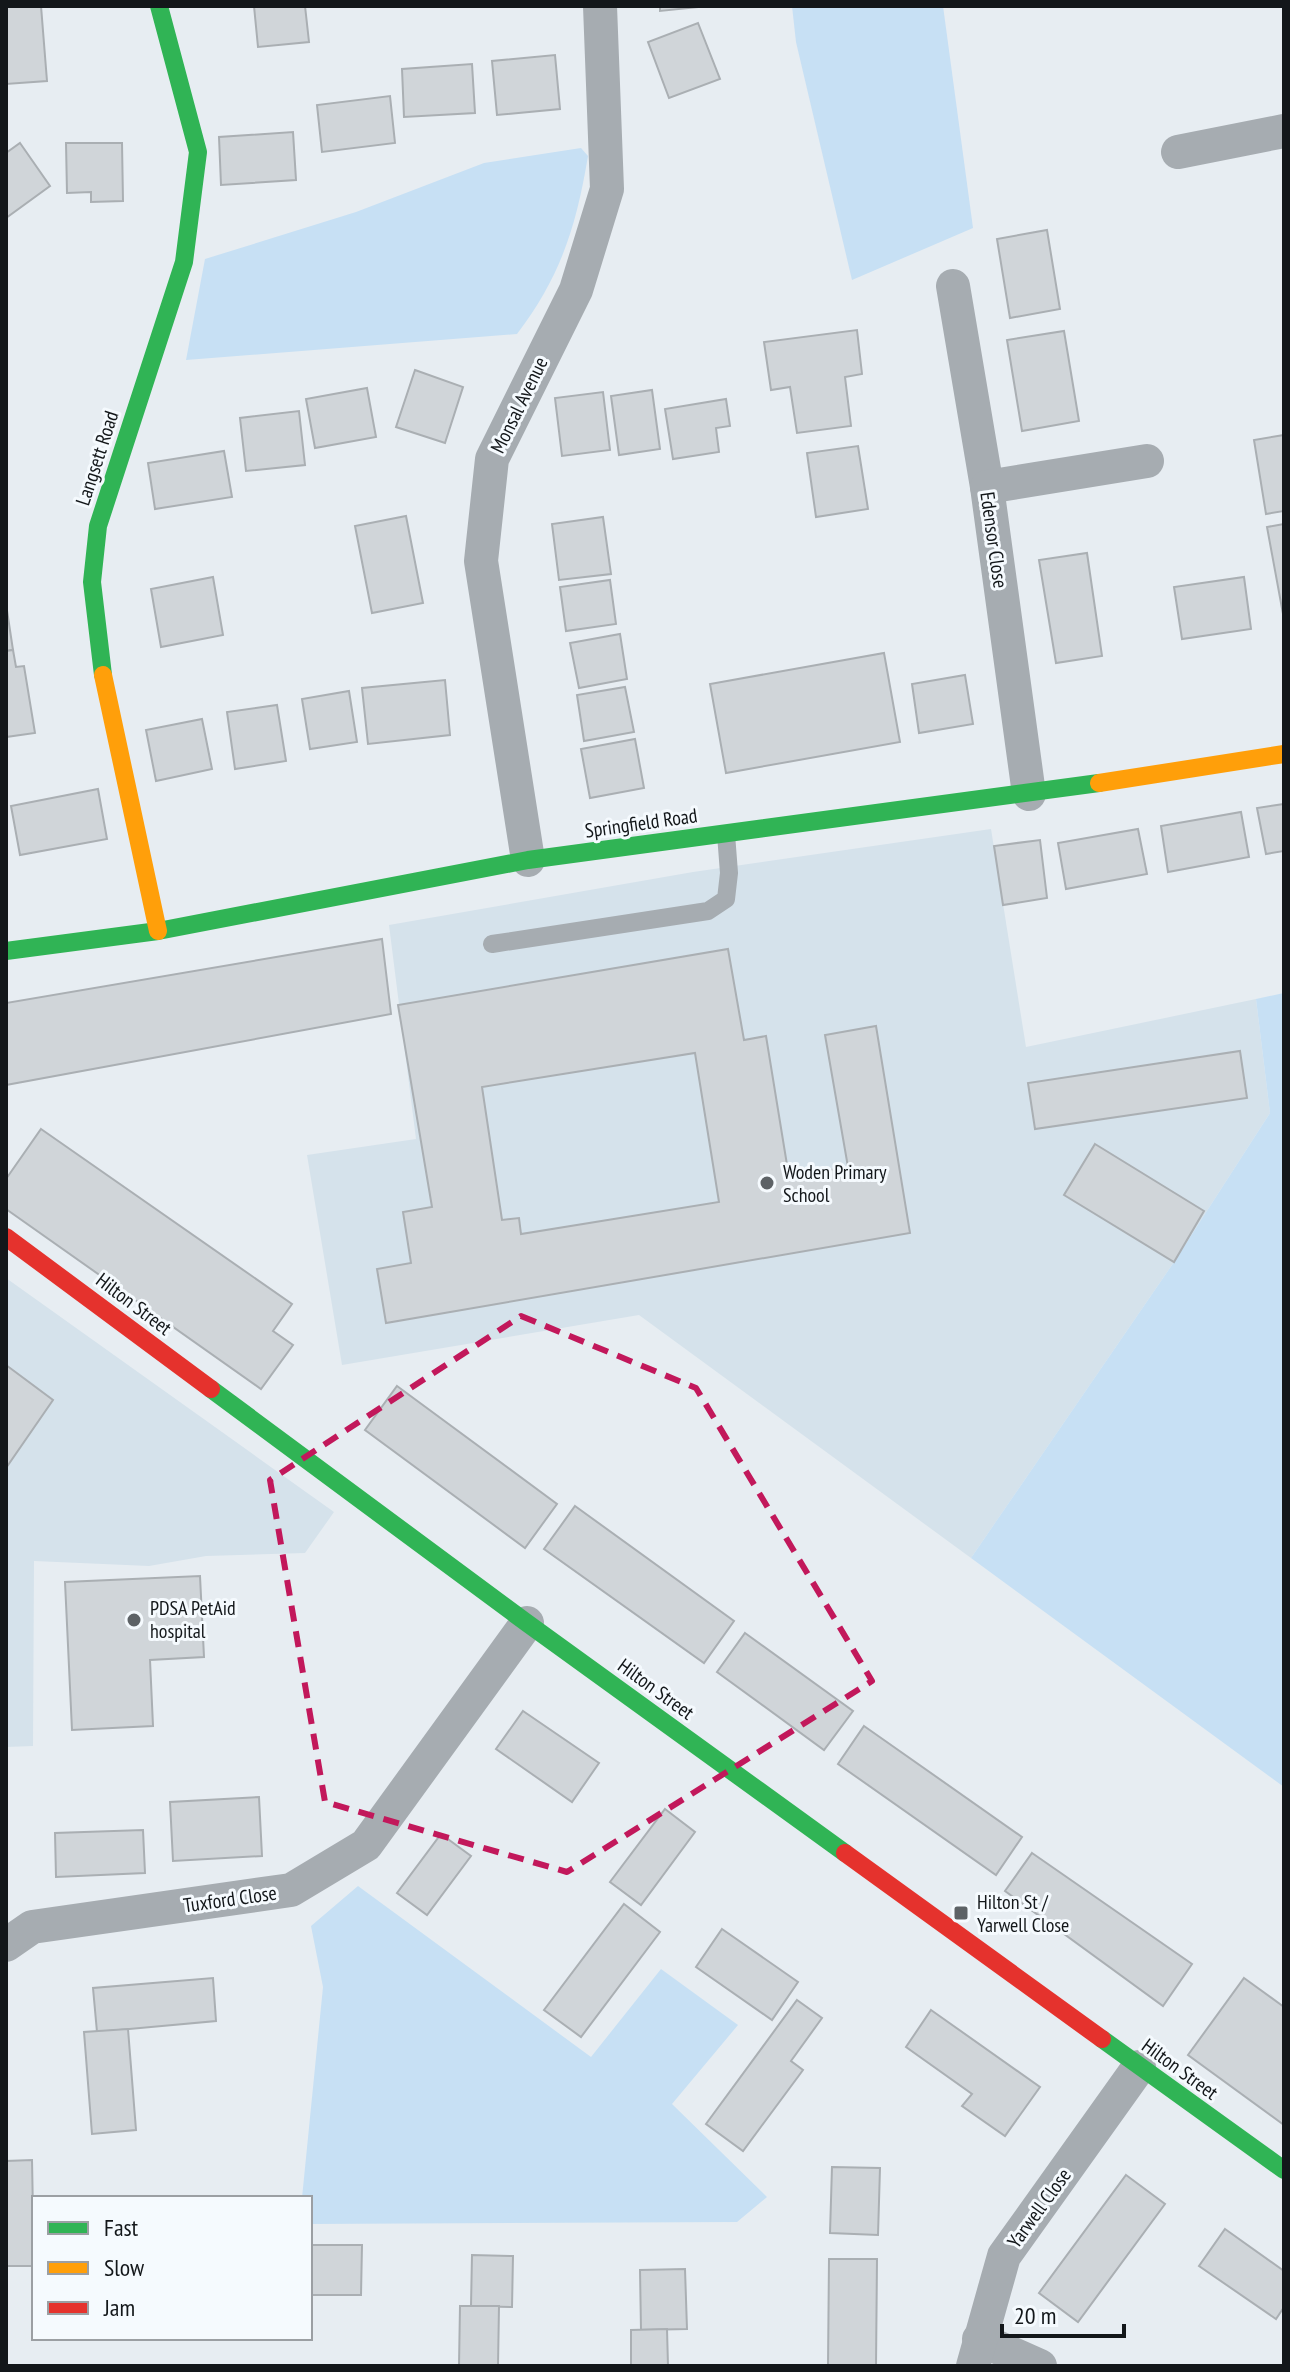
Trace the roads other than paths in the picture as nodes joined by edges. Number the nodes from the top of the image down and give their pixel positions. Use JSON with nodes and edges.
{"nodes":[{"id":1,"x":159,"y":6,"type":"edge"},
{"id":2,"x":600,"y":6,"type":"edge"},
{"id":3,"x":1284,"y":131,"type":"edge"},
{"id":4,"x":1178,"y":152,"type":"dead end"},
{"id":5,"x":953,"y":286,"type":"dead end"},
{"id":6,"x":1147,"y":461,"type":"dead end"},
{"id":7,"x":987,"y":487,"type":"junction"},
{"id":8,"x":1284,"y":754,"type":"edge"},
{"id":9,"x":1029,"y":794,"type":"junction"},
{"id":10,"x":726,"y":834,"type":"junction"},
{"id":11,"x":528,"y":860,"type":"junction"},
{"id":12,"x":158,"y":931,"type":"junction"},
{"id":13,"x":492,"y":944,"type":"dead end"},
{"id":14,"x":6,"y":951,"type":"edge"},
{"id":15,"x":6,"y":1237,"type":"edge"},
{"id":16,"x":527,"y":1623,"type":"junction"},
{"id":17,"x":6,"y":1945,"type":"edge"},
{"id":18,"x":1139,"y":2067,"type":"junction"},
{"id":19,"x":1284,"y":2170,"type":"edge"},
{"id":20,"x":976,"y":2353,"type":"edge"},
{"id":21,"x":1040,"y":2366,"type":"edge"}],
"edges":[{"from":1,"to":12,"type":"street","name":"Langsett Road"},
{"from":2,"to":11,"type":"street","name":"Monsal Avenue"},
{"from":3,"to":4,"type":"street"},
{"from":5,"to":7,"type":"street","name":"Edensor Close"},
{"from":6,"to":7,"type":"street"},
{"from":7,"to":9,"type":"street","name":"Edensor Close"},
{"from":8,"to":9,"type":"street","name":"Springfield Road"},
{"from":9,"to":10,"type":"street","name":"Springfield Road"},
{"from":10,"to":11,"type":"street","name":"Springfield Road"},
{"from":10,"to":13,"type":"lane"},
{"from":11,"to":12,"type":"street","name":"Springfield Road"},
{"from":12,"to":14,"type":"street","name":"Springfield Road"},
{"from":15,"to":16,"type":"street","name":"Hilton Street"},
{"from":16,"to":17,"type":"street","name":"Tuxford Close"},
{"from":16,"to":18,"type":"street","name":"Hilton Street"},
{"from":18,"to":19,"type":"street","name":"Hilton Street"},
{"from":18,"to":20,"type":"street","name":"Yarwell Close"},
{"from":20,"to":21,"type":"street"}]}
